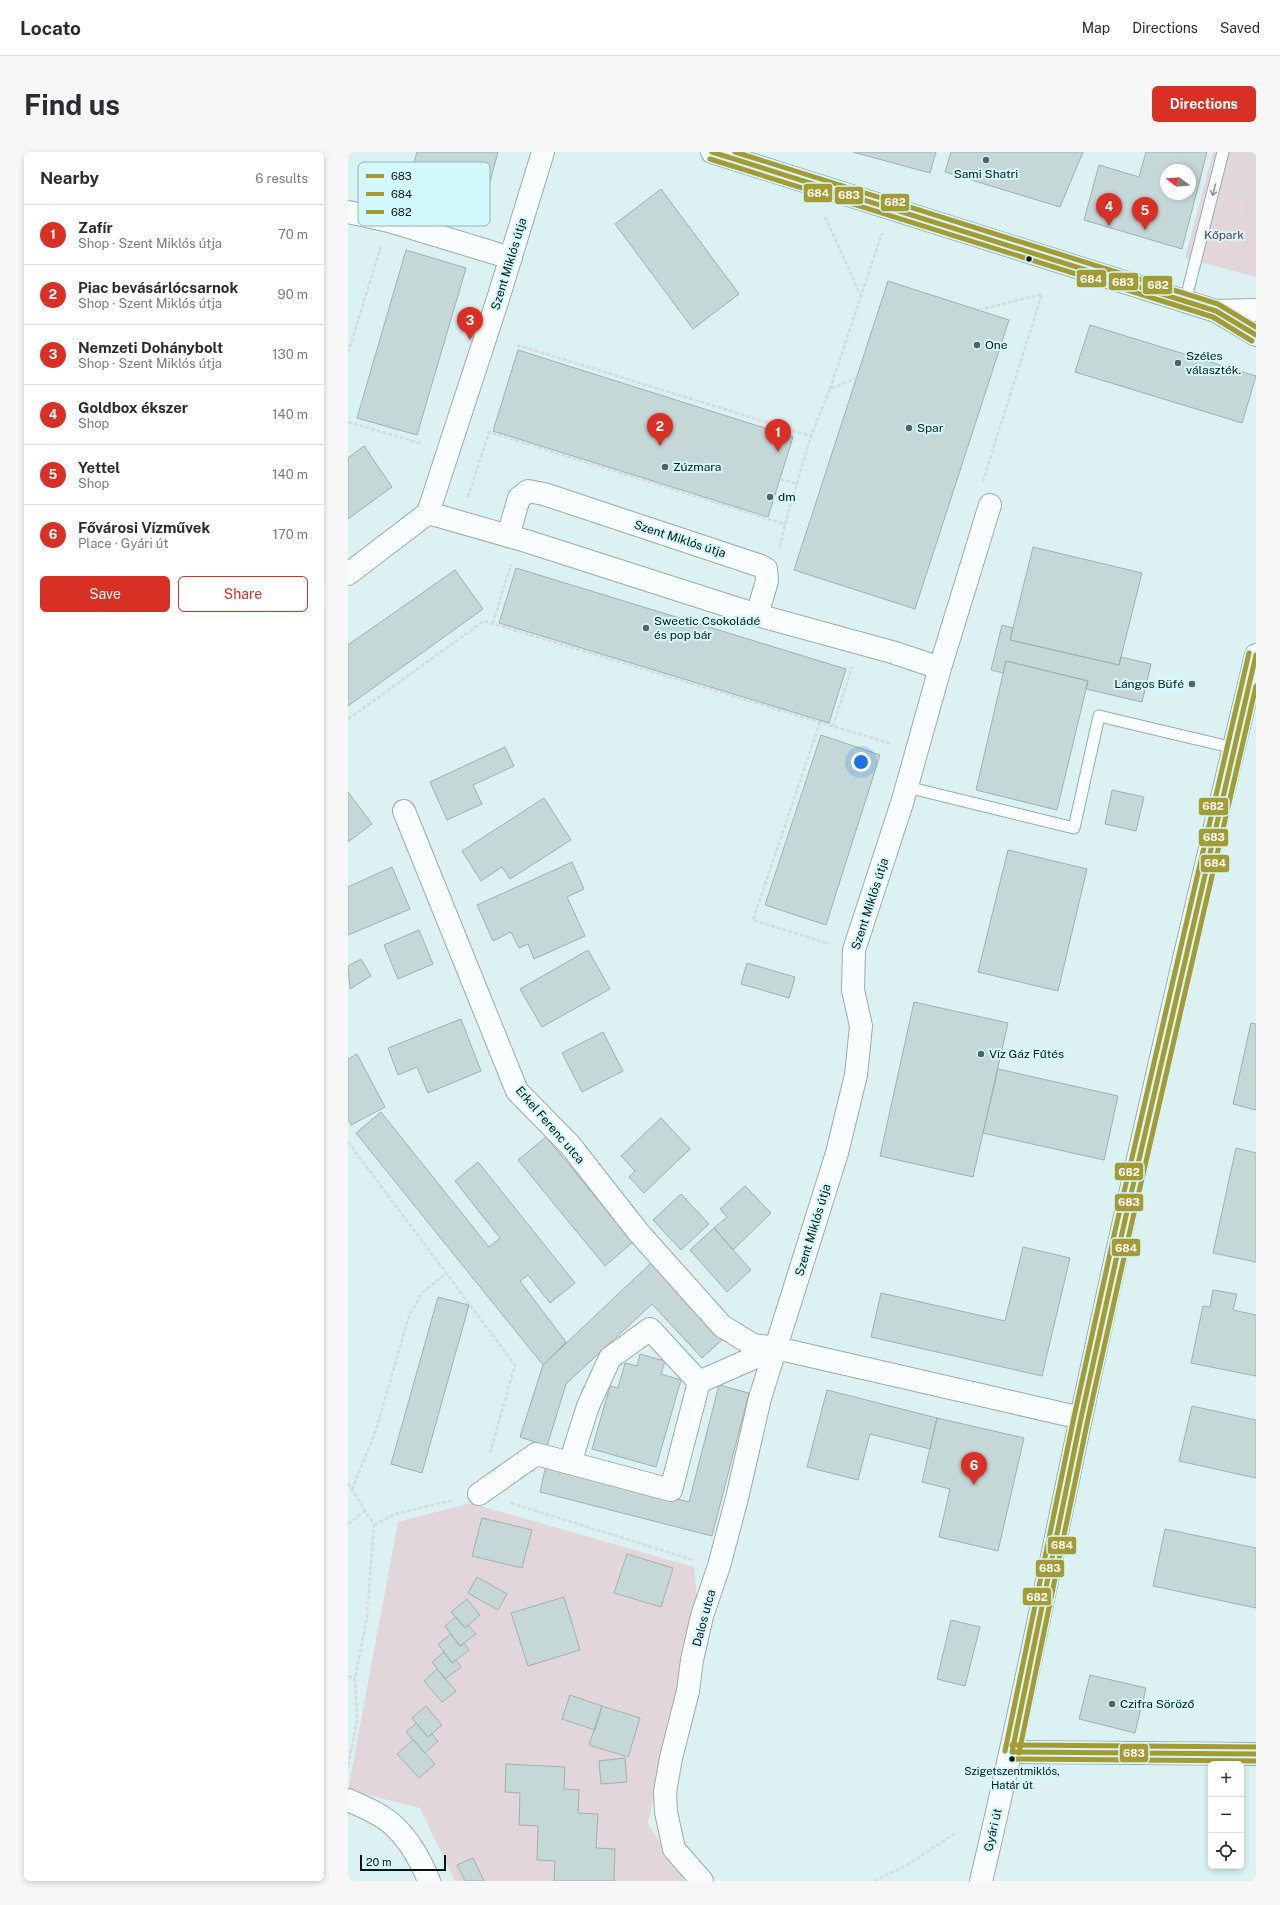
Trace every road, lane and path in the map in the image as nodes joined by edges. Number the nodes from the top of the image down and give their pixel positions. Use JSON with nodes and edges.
{"nodes":[{"id":1,"x":543,"y":152,"type":"edge"},
{"id":2,"x":712,"y":152,"type":"edge"},
{"id":3,"x":1223,"y":152,"type":"edge"},
{"id":4,"x":1252,"y":152,"type":"edge"},
{"id":5,"x":1256,"y":166,"type":"edge"},
{"id":6,"x":1256,"y":181,"type":"edge"},
{"id":7,"x":348,"y":212,"type":"edge"},
{"id":8,"x":358,"y":214,"type":"edge"},
{"id":9,"x":824,"y":217,"type":"dead end"},
{"id":10,"x":1256,"y":217,"type":"edge"},
{"id":11,"x":387,"y":226,"type":"edge"},
{"id":12,"x":405,"y":226,"type":"edge"},
{"id":13,"x":882,"y":233,"type":"dead end"},
{"id":14,"x":511,"y":258,"type":"junction"},
{"id":15,"x":861,"y":296,"type":"junction"},
{"id":16,"x":1186,"y":302,"type":"junction"},
{"id":17,"x":979,"y":310,"type":"dead end"},
{"id":18,"x":1256,"y":310,"type":"edge"},
{"id":19,"x":1216,"y":311,"type":"junction"},
{"id":20,"x":1256,"y":335,"type":"edge"},
{"id":21,"x":517,"y":345,"type":"dead end"},
{"id":22,"x":348,"y":352,"type":"edge"},
{"id":23,"x":856,"y":378,"type":"dead end"},
{"id":24,"x":830,"y":389,"type":"junction"},
{"id":25,"x":348,"y":422,"type":"edge"},
{"id":26,"x":811,"y":436,"type":"junction"},
{"id":27,"x":423,"y":444,"type":"dead end"},
{"id":28,"x":780,"y":478,"type":"dead end"},
{"id":29,"x":797,"y":484,"type":"junction"},
{"id":30,"x":982,"y":485,"type":"dead end"},
{"id":31,"x":990,"y":505,"type":"dead end"},
{"id":32,"x":428,"y":513,"type":"junction"},
{"id":33,"x":460,"y":522,"type":"junction"},
{"id":34,"x":785,"y":524,"type":"junction"},
{"id":35,"x":508,"y":536,"type":"junction"},
{"id":36,"x":779,"y":555,"type":"dead end"},
{"id":37,"x":512,"y":560,"type":"dead end"},
{"id":38,"x":348,"y":574,"type":"edge"},
{"id":39,"x":757,"y":614,"type":"junction"},
{"id":40,"x":493,"y":623,"type":"junction"},
{"id":41,"x":1256,"y":655,"type":"edge"},
{"id":42,"x":854,"y":661,"type":"dead end"},
{"id":43,"x":940,"y":668,"type":"junction"},
{"id":44,"x":348,"y":719,"type":"edge"},
{"id":45,"x":820,"y":722,"type":"junction"},
{"id":46,"x":833,"y":726,"type":"junction"},
{"id":47,"x":894,"y":745,"type":"dead end"},
{"id":48,"x":1234,"y":748,"type":"junction"},
{"id":49,"x":907,"y":787,"type":"junction"},
{"id":50,"x":404,"y":811,"type":"dead end"},
{"id":51,"x":834,"y":945,"type":"dead end"},
{"id":52,"x":348,"y":1142,"type":"edge"},
{"id":53,"x":445,"y":1274,"type":"junction"},
{"id":54,"x":776,"y":1348,"type":"junction"},
{"id":55,"x":699,"y":1382,"type":"junction"},
{"id":56,"x":1081,"y":1418,"type":"junction"},
{"id":57,"x":489,"y":1456,"type":"dead end"},
{"id":58,"x":570,"y":1463,"type":"junction"},
{"id":59,"x":348,"y":1483,"type":"edge"},
{"id":60,"x":352,"y":1491,"type":"junction"},
{"id":61,"x":479,"y":1494,"type":"junction"},
{"id":62,"x":365,"y":1511,"type":"junction"},
{"id":63,"x":348,"y":1524,"type":"edge"},
{"id":64,"x":374,"y":1526,"type":"junction"},
{"id":65,"x":719,"y":1566,"type":"junction"},
{"id":66,"x":348,"y":1676,"type":"edge"},
{"id":67,"x":355,"y":1678,"type":"junction"},
{"id":68,"x":1012,"y":1752,"type":"junction"},
{"id":69,"x":1256,"y":1754,"type":"edge"},
{"id":70,"x":348,"y":1768,"type":"edge"},
{"id":71,"x":348,"y":1800,"type":"edge"},
{"id":72,"x":957,"y":1832,"type":"dead end"},
{"id":73,"x":429,"y":1881,"type":"edge"},
{"id":74,"x":702,"y":1881,"type":"edge"},
{"id":75,"x":874,"y":1881,"type":"edge"},
{"id":76,"x":981,"y":1881,"type":"edge"}],
"edges":[{"from":1,"to":14,"type":"street","name":"Szent Miklós útja"},
{"from":2,"to":16,"type":"street"},
{"from":3,"to":16,"type":"lane","one_way":true},
{"from":4,"to":5,"type":"path"},
{"from":6,"to":10,"type":"path"},
{"from":7,"to":8,"type":"street"},
{"from":9,"to":15,"type":"path"},
{"from":11,"to":22,"type":"path"},
{"from":12,"to":14,"type":"street"},
{"from":13,"to":15,"type":"path"},
{"from":14,"to":32,"type":"street","name":"Szent Miklós útja"},
{"from":15,"to":24,"type":"path"},
{"from":16,"to":19,"type":"street"},
{"from":17,"to":30,"type":"path"},
{"from":18,"to":19,"type":"street"},
{"from":19,"to":20,"type":"street"},
{"from":21,"to":26,"type":"path"},
{"from":23,"to":24,"type":"path"},
{"from":24,"to":26,"type":"path"},
{"from":25,"to":27,"type":"path"},
{"from":26,"to":29,"type":"path"},
{"from":28,"to":29,"type":"path"},
{"from":29,"to":34,"type":"path"},
{"from":31,"to":43,"type":"street","name":"Szent Miklós útja"},
{"from":32,"to":33,"type":"street"},
{"from":32,"to":38,"type":"street"},
{"from":33,"to":34,"type":"path"},
{"from":33,"to":35,"type":"street"},
{"from":34,"to":36,"type":"path"},
{"from":35,"to":39,"type":"street"},
{"from":35,"to":39,"type":"street","name":"Szent Miklós útja"},
{"from":37,"to":40,"type":"path"},
{"from":39,"to":43,"type":"street"},
{"from":40,"to":44,"type":"path"},
{"from":40,"to":45,"type":"path"},
{"from":41,"to":48,"type":"street","name":"Gyári út"},
{"from":42,"to":46,"type":"path"},
{"from":43,"to":49,"type":"street","name":"Szent Miklós útja"},
{"from":45,"to":46,"type":"path"},
{"from":45,"to":51,"type":"path"},
{"from":46,"to":47,"type":"path"},
{"from":48,"to":49,"type":"lane"},
{"from":48,"to":56,"type":"street","name":"Gyári út"},
{"from":49,"to":54,"type":"street","name":"Szent Miklós útja"},
{"from":50,"to":54,"type":"street","name":"Erkel Ferenc utca"},
{"from":52,"to":53,"type":"path"},
{"from":53,"to":57,"type":"path"},
{"from":53,"to":60,"type":"path"},
{"from":54,"to":55,"type":"street"},
{"from":54,"to":56,"type":"street","name":"Erkel Ferenc utca"},
{"from":54,"to":65,"type":"street","name":"Dalos utca"},
{"from":55,"to":58,"type":"street"},
{"from":55,"to":58,"type":"street"},
{"from":56,"to":68,"type":"street","name":"Gyári út"},
{"from":58,"to":61,"type":"street"},
{"from":59,"to":60,"type":"path"},
{"from":60,"to":62,"type":"path"},
{"from":61,"to":64,"type":"path"},
{"from":61,"to":65,"type":"path"},
{"from":62,"to":63,"type":"path"},
{"from":62,"to":64,"type":"path"},
{"from":64,"to":67,"type":"path"},
{"from":65,"to":74,"type":"street","name":"Dalos utca"},
{"from":66,"to":67,"type":"path"},
{"from":67,"to":70,"type":"path"},
{"from":68,"to":69,"type":"street"},
{"from":68,"to":76,"type":"street","name":"Gyári út"},
{"from":71,"to":73,"type":"street"},
{"from":72,"to":75,"type":"path"}]}
